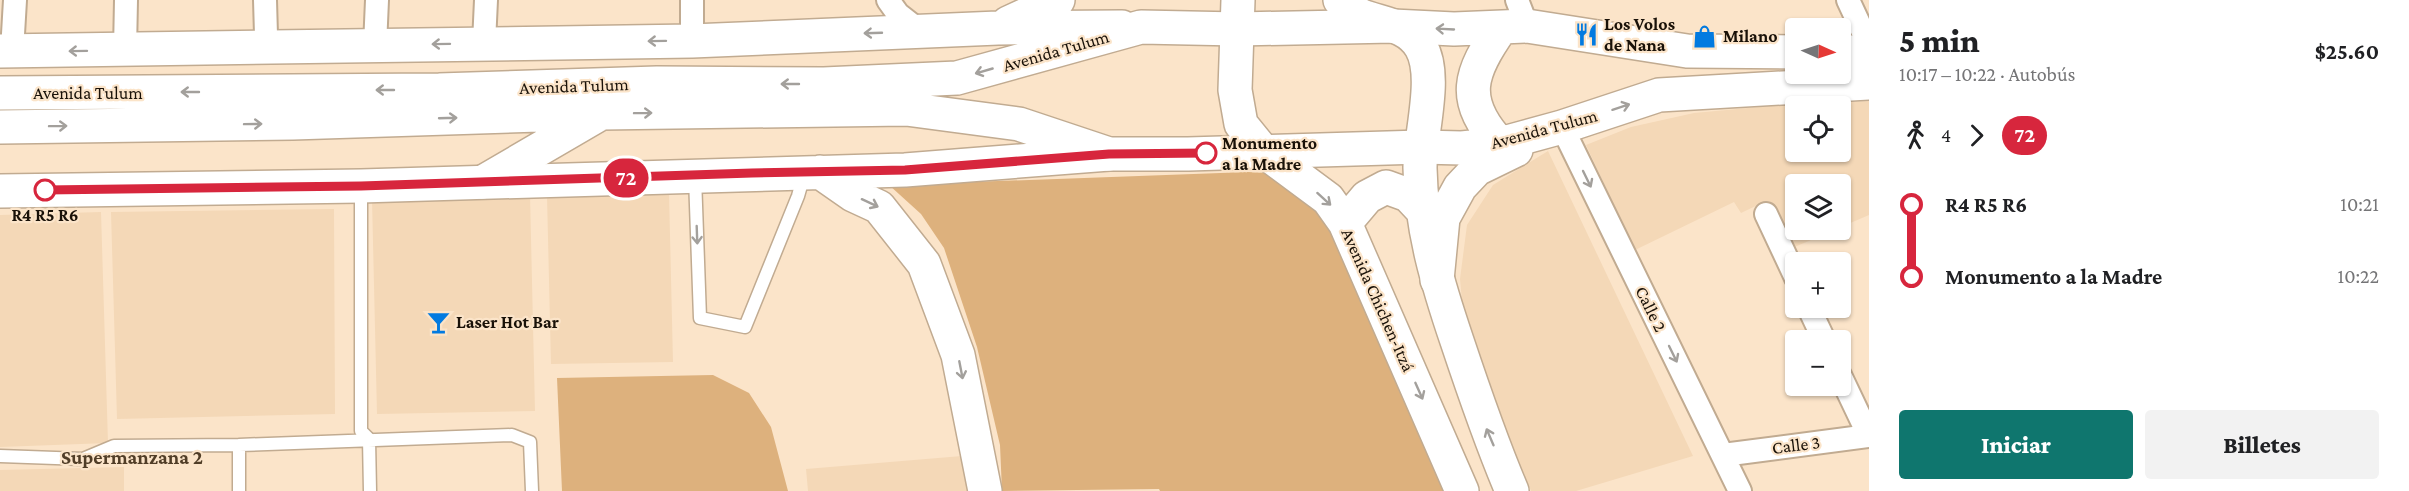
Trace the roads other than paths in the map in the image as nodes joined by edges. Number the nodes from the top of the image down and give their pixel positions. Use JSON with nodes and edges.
{"nodes":[{"id":1,"x":15,"y":0,"type":"edge"},
{"id":2,"x":126,"y":0,"type":"edge"},
{"id":3,"x":265,"y":0,"type":"edge"},
{"id":4,"x":377,"y":0,"type":"edge"},
{"id":5,"x":486,"y":0,"type":"edge"},
{"id":6,"x":692,"y":0,"type":"edge"},
{"id":7,"x":888,"y":0,"type":"edge"},
{"id":8,"x":1058,"y":0,"type":"edge"},
{"id":9,"x":1340,"y":0,"type":"edge"},
{"id":10,"x":1848,"y":0,"type":"edge"},
{"id":11,"x":1238,"y":15,"type":"edge"},
{"id":12,"x":1515,"y":18,"type":"edge"},
{"id":13,"x":1393,"y":26,"type":"junction"},
{"id":14,"x":1142,"y":27,"type":"junction"},
{"id":15,"x":998,"y":28,"type":"junction"},
{"id":16,"x":921,"y":32,"type":"junction"},
{"id":17,"x":266,"y":35,"type":"dead end"},
{"id":18,"x":692,"y":40,"type":"junction"},
{"id":19,"x":484,"y":43,"type":"junction"},
{"id":20,"x":375,"y":45,"type":"junction"},
{"id":21,"x":1869,"y":45,"type":"edge"},
{"id":22,"x":124,"y":50,"type":"junction"},
{"id":23,"x":6,"y":51,"type":"edge"},
{"id":24,"x":1785,"y":52,"type":"edge"},
{"id":25,"x":1851,"y":52,"type":"edge"},
{"id":26,"x":1869,"y":52,"type":"edge"},
{"id":27,"x":1869,"y":83,"type":"edge"},
{"id":28,"x":0,"y":93,"type":"edge"},
{"id":29,"x":601,"y":113,"type":"junction"},
{"id":30,"x":0,"y":127,"type":"edge"},
{"id":31,"x":1562,"y":127,"type":"junction"},
{"id":32,"x":1500,"y":144,"type":"junction"},
{"id":33,"x":1421,"y":147,"type":"junction"},
{"id":34,"x":1262,"y":150,"type":"junction"},
{"id":35,"x":1109,"y":154,"type":"junction"},
{"id":36,"x":812,"y":172,"type":"junction"},
{"id":37,"x":695,"y":176,"type":"junction"},
{"id":38,"x":483,"y":182,"type":"junction"},
{"id":39,"x":361,"y":186,"type":"junction"},
{"id":40,"x":0,"y":191,"type":"edge"},
{"id":41,"x":1423,"y":211,"type":"junction"},
{"id":42,"x":1766,"y":214,"type":"dead end"},
{"id":43,"x":1345,"y":223,"type":"junction"},
{"id":44,"x":1785,"y":255,"type":"edge"},
{"id":45,"x":1437,"y":280,"type":"junction"},
{"id":46,"x":1850,"y":396,"type":"edge"},
{"id":47,"x":1869,"y":436,"type":"edge"},
{"id":48,"x":369,"y":439,"type":"junction"},
{"id":49,"x":239,"y":445,"type":"junction"},
{"id":50,"x":1722,"y":455,"type":"junction"},
{"id":51,"x":0,"y":456,"type":"edge"},
{"id":52,"x":239,"y":491,"type":"edge"},
{"id":53,"x":370,"y":491,"type":"edge"},
{"id":54,"x":532,"y":491,"type":"edge"},
{"id":55,"x":985,"y":491,"type":"edge"},
{"id":56,"x":1462,"y":491,"type":"edge"},
{"id":57,"x":1512,"y":491,"type":"edge"},
{"id":58,"x":1740,"y":491,"type":"edge"}],
"edges":[{"from":1,"to":23,"type":"street"},
{"from":2,"to":22,"type":"street"},
{"from":3,"to":17,"type":"street"},
{"from":4,"to":20,"type":"street"},
{"from":5,"to":19,"type":"street"},
{"from":6,"to":18,"type":"street"},
{"from":7,"to":16,"type":"street"},
{"from":8,"to":15,"type":"main road"},
{"from":9,"to":13,"type":"main road"},
{"from":10,"to":21,"type":"street"},
{"from":11,"to":13,"type":"main road","name":"Avenida Tulum"},
{"from":11,"to":14,"type":"main road","name":"Avenida Tulum"},
{"from":11,"to":34,"type":"main road","name":"Avenida Chichen-Itzá"},
{"from":12,"to":13,"type":"main road","name":"Avenida Tulum","one_way":true},
{"from":12,"to":24,"type":"main road","name":"Avenida Tulum"},
{"from":12,"to":32,"type":"main road"},
{"from":13,"to":33,"type":"main road"},
{"from":14,"to":15,"type":"main road","name":"Avenida Tulum"},
{"from":14,"to":28,"type":"main road","name":"Avenida Tulum","one_way":true},
{"from":15,"to":16,"type":"main road","name":"Avenida Tulum"},
{"from":16,"to":18,"type":"main road","name":"Avenida Tulum","one_way":true},
{"from":18,"to":19,"type":"main road","name":"Avenida Tulum","one_way":true},
{"from":19,"to":20,"type":"main road","name":"Avenida Tulum","one_way":true},
{"from":20,"to":22,"type":"main road","name":"Avenida Tulum"},
{"from":22,"to":23,"type":"main road","name":"Avenida Tulum","one_way":true},
{"from":25,"to":26,"type":"main road"},
{"from":31,"to":27,"type":"main road","name":"Avenida Tulum","one_way":true},
{"from":30,"to":29,"type":"main road","name":"Avenida Tulum","one_way":true},
{"from":29,"to":35,"type":"main road","name":"Avenida Tulum","one_way":true},
{"from":29,"to":38,"type":"main road"},
{"from":31,"to":32,"type":"main road","name":"Avenida Tulum"},
{"from":31,"to":45,"type":"main road"},
{"from":31,"to":50,"type":"street","name":"Calle 2","one_way":true},
{"from":32,"to":33,"type":"main road","name":"Avenida Tulum"},
{"from":33,"to":34,"type":"main road","name":"Avenida Tulum"},
{"from":33,"to":41,"type":"main road"},
{"from":34,"to":35,"type":"main road","name":"Avenida Tulum"},
{"from":34,"to":43,"type":"main road","name":"Avenida Chichen-Itzá","one_way":true},
{"from":35,"to":36,"type":"main road","name":"Avenida Tulum"},
{"from":36,"to":37,"type":"main road","name":"Avenida Tulum"},
{"from":37,"to":36,"type":"lane","one_way":true},
{"from":36,"to":55,"type":"main road","one_way":true},
{"from":37,"to":38,"type":"main road","name":"Avenida Tulum"},
{"from":38,"to":39,"type":"main road","name":"Avenida Tulum"},
{"from":39,"to":40,"type":"main road","name":"Avenida Tulum"},
{"from":39,"to":48,"type":"lane"},
{"from":41,"to":43,"type":"main road"},
{"from":41,"to":45,"type":"main road"},
{"from":42,"to":44,"type":"street"},
{"from":43,"to":56,"type":"main road","name":"Avenida Chichen-Itzá","one_way":true},
{"from":57,"to":45,"type":"main road","one_way":true},
{"from":46,"to":47,"type":"street"},
{"from":47,"to":50,"type":"street","name":"Calle 3"},
{"from":48,"to":49,"type":"lane"},
{"from":48,"to":53,"type":"lane"},
{"from":48,"to":54,"type":"lane"},
{"from":49,"to":51,"type":"lane"},
{"from":49,"to":52,"type":"lane"},
{"from":50,"to":58,"type":"street","name":"Calle 2"}]}
